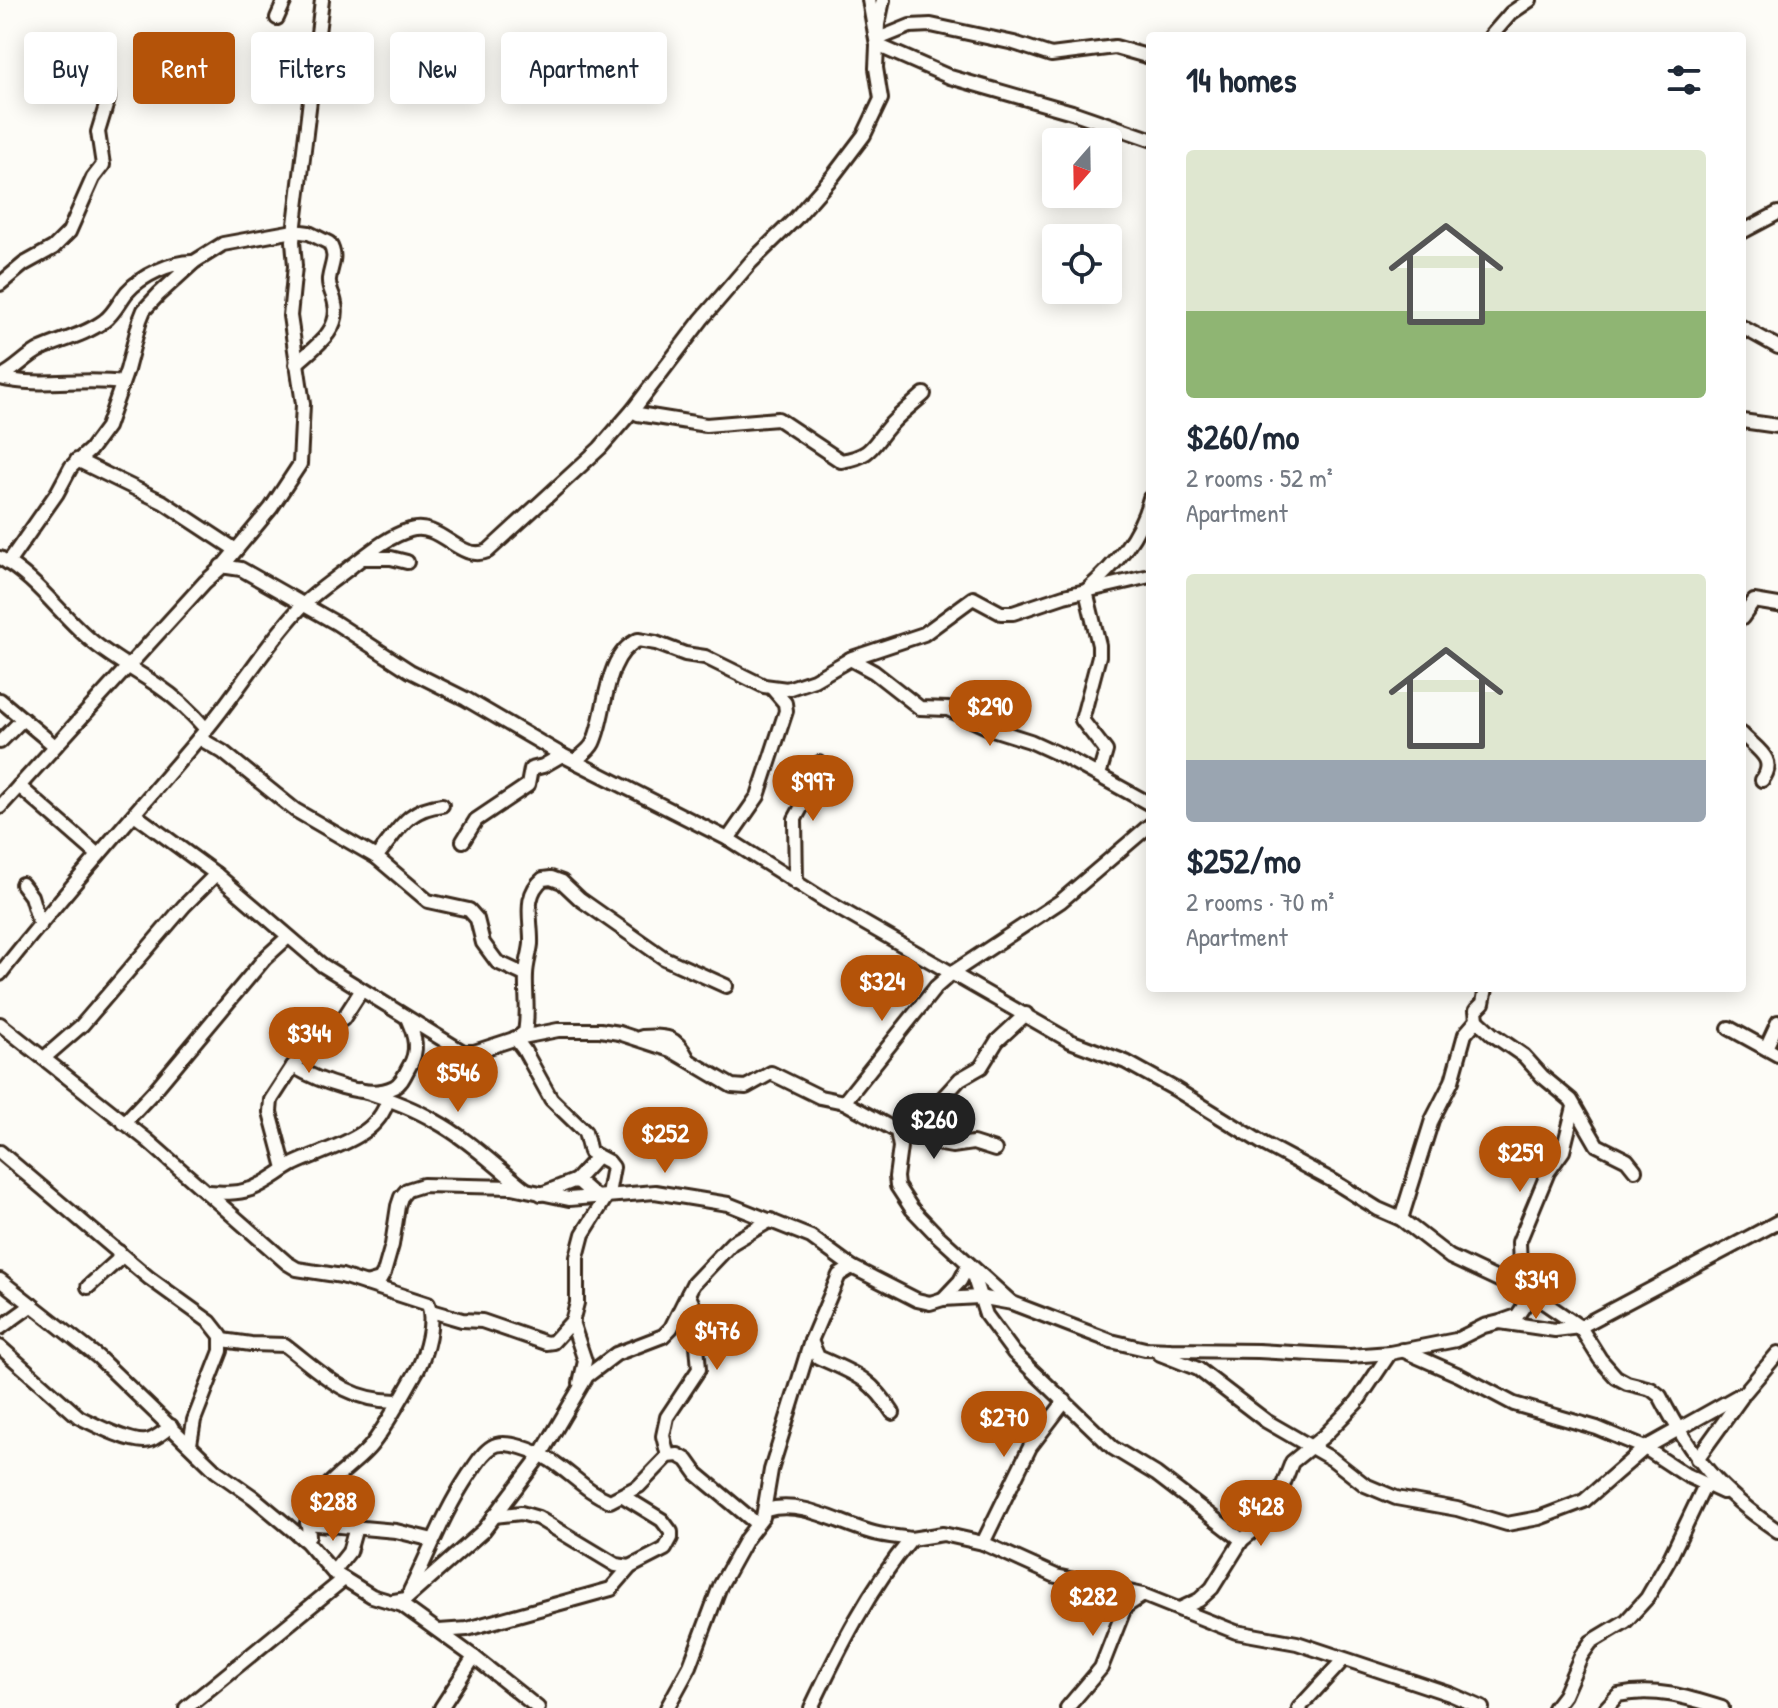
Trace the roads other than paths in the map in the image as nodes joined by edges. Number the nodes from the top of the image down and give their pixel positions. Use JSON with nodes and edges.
{"nodes":[{"id":1,"x":285,"y":0,"type":"edge"},
{"id":2,"x":322,"y":0,"type":"edge"},
{"id":3,"x":869,"y":0,"type":"edge"},
{"id":4,"x":883,"y":0,"type":"edge"},
{"id":5,"x":1530,"y":0,"type":"edge"},
{"id":6,"x":277,"y":18,"type":"dead end"},
{"id":7,"x":1494,"y":32,"type":"edge"},
{"id":8,"x":878,"y":42,"type":"junction"},
{"id":9,"x":1146,"y":56,"type":"edge"},
{"id":10,"x":106,"y":104,"type":"edge"},
{"id":11,"x":1146,"y":138,"type":"edge"},
{"id":12,"x":1778,"y":213,"type":"edge"},
{"id":13,"x":1746,"y":230,"type":"edge"},
{"id":14,"x":294,"y":231,"type":"junction"},
{"id":15,"x":194,"y":262,"type":"junction"},
{"id":16,"x":0,"y":284,"type":"edge"},
{"id":17,"x":1746,"y":329,"type":"edge"},
{"id":18,"x":1778,"y":347,"type":"edge"},
{"id":19,"x":296,"y":364,"type":"junction"},
{"id":20,"x":0,"y":377,"type":"edge"},
{"id":21,"x":122,"y":383,"type":"junction"},
{"id":22,"x":924,"y":394,"type":"dead end"},
{"id":23,"x":633,"y":410,"type":"junction"},
{"id":24,"x":1746,"y":422,"type":"edge"},
{"id":25,"x":1778,"y":426,"type":"edge"},
{"id":26,"x":77,"y":460,"type":"junction"},
{"id":27,"x":1146,"y":507,"type":"edge"},
{"id":28,"x":236,"y":550,"type":"junction"},
{"id":29,"x":362,"y":558,"type":"junction"},
{"id":30,"x":4,"y":560,"type":"edge"},
{"id":31,"x":407,"y":562,"type":"dead end"},
{"id":32,"x":221,"y":566,"type":"junction"},
{"id":33,"x":1146,"y":577,"type":"edge"},
{"id":34,"x":1086,"y":591,"type":"junction"},
{"id":35,"x":303,"y":605,"type":"junction"},
{"id":36,"x":1778,"y":605,"type":"edge"},
{"id":37,"x":1746,"y":607,"type":"edge"},
{"id":38,"x":850,"y":659,"type":"junction"},
{"id":39,"x":126,"y":668,"type":"junction"},
{"id":40,"x":772,"y":688,"type":"junction"},
{"id":41,"x":0,"y":700,"type":"edge"},
{"id":42,"x":23,"y":719,"type":"junction"},
{"id":43,"x":203,"y":733,"type":"junction"},
{"id":44,"x":1746,"y":738,"type":"edge"},
{"id":45,"x":0,"y":742,"type":"edge"},
{"id":46,"x":55,"y":746,"type":"junction"},
{"id":47,"x":562,"y":755,"type":"junction"},
{"id":48,"x":575,"y":761,"type":"junction"},
{"id":49,"x":819,"y":763,"type":"dead end"},
{"id":50,"x":1099,"y":775,"type":"junction"},
{"id":51,"x":1762,"y":780,"type":"dead end"},
{"id":52,"x":19,"y":786,"type":"junction"},
{"id":53,"x":1146,"y":802,"type":"edge"},
{"id":54,"x":442,"y":805,"type":"dead end"},
{"id":55,"x":0,"y":807,"type":"edge"},
{"id":56,"x":134,"y":814,"type":"junction"},
{"id":57,"x":1146,"y":828,"type":"edge"},
{"id":58,"x":728,"y":839,"type":"junction"},
{"id":59,"x":463,"y":841,"type":"dead end"},
{"id":60,"x":98,"y":855,"type":"junction"},
{"id":61,"x":376,"y":857,"type":"junction"},
{"id":62,"x":216,"y":874,"type":"junction"},
{"id":63,"x":796,"y":883,"type":"junction"},
{"id":64,"x":22,"y":884,"type":"dead end"},
{"id":65,"x":40,"y":926,"type":"junction"},
{"id":66,"x":288,"y":937,"type":"junction"},
{"id":67,"x":937,"y":966,"type":"junction"},
{"id":68,"x":952,"y":973,"type":"junction"},
{"id":69,"x":0,"y":974,"type":"edge"},
{"id":70,"x":525,"y":975,"type":"junction"},
{"id":71,"x":726,"y":986,"type":"dead end"},
{"id":72,"x":936,"y":987,"type":"junction"},
{"id":73,"x":361,"y":991,"type":"junction"},
{"id":74,"x":1479,"y":992,"type":"edge"},
{"id":75,"x":1485,"y":992,"type":"edge"},
{"id":76,"x":1483,"y":1003,"type":"junction"},
{"id":77,"x":1026,"y":1014,"type":"junction"},
{"id":78,"x":408,"y":1020,"type":"junction"},
{"id":79,"x":1477,"y":1020,"type":"junction"},
{"id":80,"x":1778,"y":1022,"type":"edge"},
{"id":81,"x":0,"y":1024,"type":"edge"},
{"id":82,"x":1729,"y":1028,"type":"dead end"},
{"id":83,"x":516,"y":1038,"type":"junction"},
{"id":84,"x":1766,"y":1048,"type":"junction"},
{"id":85,"x":1778,"y":1055,"type":"edge"},
{"id":86,"x":44,"y":1058,"type":"junction"},
{"id":87,"x":293,"y":1066,"type":"junction"},
{"id":88,"x":360,"y":1090,"type":"junction"},
{"id":89,"x":388,"y":1099,"type":"junction"},
{"id":90,"x":942,"y":1099,"type":"junction"},
{"id":91,"x":844,"y":1102,"type":"junction"},
{"id":92,"x":1574,"y":1107,"type":"junction"},
{"id":93,"x":124,"y":1123,"type":"junction"},
{"id":94,"x":887,"y":1125,"type":"junction"},
{"id":95,"x":905,"y":1130,"type":"junction"},
{"id":96,"x":926,"y":1137,"type":"junction"},
{"id":97,"x":995,"y":1150,"type":"dead end"},
{"id":98,"x":0,"y":1152,"type":"edge"},
{"id":99,"x":597,"y":1157,"type":"junction"},
{"id":100,"x":285,"y":1168,"type":"junction"},
{"id":101,"x":1635,"y":1170,"type":"dead end"},
{"id":102,"x":575,"y":1181,"type":"junction"},
{"id":103,"x":527,"y":1190,"type":"junction"},
{"id":104,"x":207,"y":1192,"type":"junction"},
{"id":105,"x":541,"y":1194,"type":"junction"},
{"id":106,"x":602,"y":1196,"type":"junction"},
{"id":107,"x":1401,"y":1219,"type":"junction"},
{"id":108,"x":771,"y":1220,"type":"junction"},
{"id":109,"x":1778,"y":1222,"type":"edge"},
{"id":110,"x":119,"y":1252,"type":"junction"},
{"id":111,"x":838,"y":1255,"type":"junction"},
{"id":112,"x":969,"y":1264,"type":"junction"},
{"id":113,"x":852,"y":1267,"type":"junction"},
{"id":114,"x":839,"y":1275,"type":"junction"},
{"id":115,"x":0,"y":1280,"type":"edge"},
{"id":116,"x":364,"y":1285,"type":"junction"},
{"id":117,"x":88,"y":1287,"type":"dead end"},
{"id":118,"x":1521,"y":1291,"type":"junction"},
{"id":119,"x":688,"y":1294,"type":"junction"},
{"id":120,"x":979,"y":1297,"type":"junction"},
{"id":121,"x":943,"y":1299,"type":"junction"},
{"id":122,"x":1012,"y":1303,"type":"junction"},
{"id":123,"x":32,"y":1305,"type":"junction"},
{"id":124,"x":431,"y":1311,"type":"junction"},
{"id":125,"x":573,"y":1320,"type":"junction"},
{"id":126,"x":1500,"y":1322,"type":"junction"},
{"id":127,"x":1580,"y":1327,"type":"junction"},
{"id":128,"x":0,"y":1328,"type":"edge"},
{"id":129,"x":1555,"y":1330,"type":"junction"},
{"id":130,"x":223,"y":1340,"type":"junction"},
{"id":131,"x":811,"y":1341,"type":"junction"},
{"id":132,"x":1588,"y":1343,"type":"junction"},
{"id":133,"x":0,"y":1347,"type":"edge"},
{"id":134,"x":1145,"y":1349,"type":"junction"},
{"id":135,"x":1396,"y":1351,"type":"junction"},
{"id":136,"x":1778,"y":1353,"type":"edge"},
{"id":137,"x":578,"y":1389,"type":"junction"},
{"id":138,"x":1745,"y":1392,"type":"junction"},
{"id":139,"x":399,"y":1401,"type":"junction"},
{"id":140,"x":1065,"y":1401,"type":"junction"},
{"id":141,"x":893,"y":1413,"type":"dead end"},
{"id":142,"x":171,"y":1426,"type":"junction"},
{"id":143,"x":1677,"y":1429,"type":"junction"},
{"id":144,"x":1293,"y":1438,"type":"junction"},
{"id":145,"x":190,"y":1444,"type":"junction"},
{"id":146,"x":1309,"y":1446,"type":"junction"},
{"id":147,"x":1645,"y":1448,"type":"junction"},
{"id":148,"x":540,"y":1456,"type":"junction"},
{"id":149,"x":668,"y":1456,"type":"junction"},
{"id":150,"x":1296,"y":1457,"type":"junction"},
{"id":151,"x":1697,"y":1459,"type":"junction"},
{"id":152,"x":1705,"y":1485,"type":"junction"},
{"id":153,"x":1727,"y":1494,"type":"junction"},
{"id":154,"x":623,"y":1496,"type":"junction"},
{"id":155,"x":766,"y":1510,"type":"junction"},
{"id":156,"x":494,"y":1516,"type":"junction"},
{"id":157,"x":307,"y":1523,"type":"junction"},
{"id":158,"x":757,"y":1524,"type":"junction"},
{"id":159,"x":356,"y":1527,"type":"junction"},
{"id":160,"x":1778,"y":1531,"type":"edge"},
{"id":161,"x":302,"y":1538,"type":"junction"},
{"id":162,"x":911,"y":1539,"type":"junction"},
{"id":163,"x":433,"y":1540,"type":"junction"},
{"id":164,"x":1242,"y":1540,"type":"junction"},
{"id":165,"x":983,"y":1543,"type":"junction"},
{"id":166,"x":630,"y":1567,"type":"junction"},
{"id":167,"x":339,"y":1576,"type":"junction"},
{"id":168,"x":1143,"y":1595,"type":"junction"},
{"id":169,"x":406,"y":1599,"type":"junction"},
{"id":170,"x":390,"y":1601,"type":"junction"},
{"id":171,"x":1180,"y":1609,"type":"junction"},
{"id":172,"x":439,"y":1631,"type":"junction"},
{"id":173,"x":474,"y":1657,"type":"junction"},
{"id":174,"x":1343,"y":1660,"type":"junction"},
{"id":175,"x":1452,"y":1702,"type":"edge"},
{"id":176,"x":186,"y":1708,"type":"edge"},
{"id":177,"x":441,"y":1708,"type":"edge"},
{"id":178,"x":538,"y":1708,"type":"edge"},
{"id":179,"x":667,"y":1708,"type":"edge"},
{"id":180,"x":811,"y":1708,"type":"edge"},
{"id":181,"x":1067,"y":1708,"type":"edge"},
{"id":182,"x":1299,"y":1708,"type":"edge"},
{"id":183,"x":1482,"y":1708,"type":"edge"},
{"id":184,"x":1554,"y":1708,"type":"edge"},
{"id":185,"x":1606,"y":1708,"type":"edge"},
{"id":186,"x":1722,"y":1708,"type":"edge"}],
"edges":[{"from":1,"to":6,"type":"street"},
{"from":2,"to":14,"type":"street"},
{"from":3,"to":8,"type":"street"},
{"from":4,"to":8,"type":"street"},
{"from":5,"to":7,"type":"street"},
{"from":8,"to":9,"type":"street"},
{"from":8,"to":11,"type":"street"},
{"from":8,"to":23,"type":"street"},
{"from":10,"to":16,"type":"street"},
{"from":12,"to":13,"type":"street"},
{"from":14,"to":15,"type":"street"},
{"from":14,"to":19,"type":"street"},
{"from":14,"to":19,"type":"street"},
{"from":15,"to":20,"type":"street"},
{"from":15,"to":21,"type":"street"},
{"from":17,"to":18,"type":"street"},
{"from":19,"to":28,"type":"street"},
{"from":20,"to":21,"type":"street"},
{"from":21,"to":26,"type":"street"},
{"from":22,"to":23,"type":"street"},
{"from":23,"to":29,"type":"street"},
{"from":24,"to":25,"type":"street"},
{"from":26,"to":28,"type":"street"},
{"from":26,"to":30,"type":"street"},
{"from":27,"to":34,"type":"street"},
{"from":28,"to":32,"type":"street"},
{"from":29,"to":31,"type":"street"},
{"from":29,"to":35,"type":"street"},
{"from":30,"to":39,"type":"street"},
{"from":32,"to":35,"type":"street"},
{"from":32,"to":39,"type":"street"},
{"from":33,"to":34,"type":"street"},
{"from":34,"to":38,"type":"street"},
{"from":34,"to":50,"type":"street"},
{"from":35,"to":43,"type":"street"},
{"from":35,"to":47,"type":"street"},
{"from":36,"to":37,"type":"street"},
{"from":38,"to":40,"type":"street"},
{"from":38,"to":50,"type":"street"},
{"from":39,"to":43,"type":"street"},
{"from":39,"to":46,"type":"street"},
{"from":40,"to":48,"type":"street"},
{"from":40,"to":58,"type":"street"},
{"from":41,"to":42,"type":"street"},
{"from":42,"to":45,"type":"street"},
{"from":42,"to":46,"type":"street"},
{"from":43,"to":56,"type":"street"},
{"from":43,"to":61,"type":"street"},
{"from":44,"to":51,"type":"street"},
{"from":46,"to":52,"type":"street"},
{"from":47,"to":48,"type":"street"},
{"from":47,"to":59,"type":"street"},
{"from":48,"to":58,"type":"street"},
{"from":49,"to":63,"type":"street"},
{"from":50,"to":53,"type":"street"},
{"from":52,"to":55,"type":"street"},
{"from":52,"to":60,"type":"street"},
{"from":54,"to":61,"type":"street"},
{"from":56,"to":60,"type":"street"},
{"from":56,"to":62,"type":"street"},
{"from":57,"to":68,"type":"street"},
{"from":58,"to":63,"type":"street"},
{"from":60,"to":65,"type":"street"},
{"from":61,"to":70,"type":"street"},
{"from":62,"to":66,"type":"street"},
{"from":62,"to":86,"type":"street"},
{"from":63,"to":67,"type":"street"},
{"from":64,"to":65,"type":"street"},
{"from":65,"to":69,"type":"street"},
{"from":66,"to":73,"type":"street"},
{"from":66,"to":93,"type":"street"},
{"from":67,"to":68,"type":"street"},
{"from":67,"to":72,"type":"street"},
{"from":68,"to":72,"type":"street"},
{"from":68,"to":77,"type":"street"},
{"from":70,"to":71,"type":"street"},
{"from":70,"to":83,"type":"street"},
{"from":72,"to":91,"type":"street"},
{"from":73,"to":78,"type":"street"},
{"from":73,"to":87,"type":"street"},
{"from":74,"to":76,"type":"street"},
{"from":75,"to":76,"type":"street"},
{"from":76,"to":79,"type":"street"},
{"from":77,"to":90,"type":"street"},
{"from":77,"to":107,"type":"street"},
{"from":78,"to":83,"type":"street"},
{"from":78,"to":88,"type":"street"},
{"from":79,"to":92,"type":"street"},
{"from":79,"to":107,"type":"street"},
{"from":80,"to":84,"type":"street"},
{"from":81,"to":86,"type":"street"},
{"from":82,"to":84,"type":"street"},
{"from":83,"to":91,"type":"street"},
{"from":83,"to":99,"type":"street"},
{"from":84,"to":85,"type":"street"},
{"from":86,"to":93,"type":"street"},
{"from":87,"to":88,"type":"street"},
{"from":87,"to":100,"type":"street"},
{"from":88,"to":89,"type":"street"},
{"from":89,"to":100,"type":"street"},
{"from":89,"to":103,"type":"street"},
{"from":90,"to":95,"type":"street"},
{"from":90,"to":96,"type":"street"},
{"from":91,"to":94,"type":"street"},
{"from":92,"to":101,"type":"street"},
{"from":92,"to":118,"type":"street"},
{"from":93,"to":104,"type":"street"},
{"from":94,"to":95,"type":"street"},
{"from":94,"to":112,"type":"street"},
{"from":95,"to":96,"type":"street"},
{"from":96,"to":97,"type":"street"},
{"from":98,"to":110,"type":"street"},
{"from":99,"to":102,"type":"street"},
{"from":99,"to":106,"type":"street"},
{"from":100,"to":104,"type":"street"},
{"from":102,"to":105,"type":"street"},
{"from":102,"to":106,"type":"street"},
{"from":103,"to":105,"type":"street"},
{"from":103,"to":116,"type":"street"},
{"from":104,"to":116,"type":"street"},
{"from":105,"to":106,"type":"street"},
{"from":106,"to":108,"type":"street"},
{"from":106,"to":125,"type":"street"},
{"from":107,"to":118,"type":"street"},
{"from":108,"to":111,"type":"street"},
{"from":108,"to":119,"type":"street"},
{"from":109,"to":127,"type":"street"},
{"from":110,"to":117,"type":"street"},
{"from":110,"to":130,"type":"street"},
{"from":111,"to":113,"type":"street"},
{"from":111,"to":114,"type":"street"},
{"from":112,"to":120,"type":"street"},
{"from":112,"to":121,"type":"street"},
{"from":112,"to":122,"type":"street"},
{"from":113,"to":114,"type":"street"},
{"from":113,"to":121,"type":"street"},
{"from":114,"to":131,"type":"street"},
{"from":115,"to":123,"type":"street"},
{"from":116,"to":124,"type":"street"},
{"from":118,"to":126,"type":"street"},
{"from":118,"to":127,"type":"street"},
{"from":119,"to":137,"type":"street"},
{"from":119,"to":149,"type":"street"},
{"from":120,"to":121,"type":"street"},
{"from":120,"to":122,"type":"street"},
{"from":120,"to":140,"type":"street"},
{"from":122,"to":134,"type":"street"},
{"from":123,"to":128,"type":"street"},
{"from":123,"to":142,"type":"street"},
{"from":124,"to":125,"type":"street"},
{"from":124,"to":139,"type":"street"},
{"from":125,"to":137,"type":"street"},
{"from":126,"to":129,"type":"street"},
{"from":126,"to":135,"type":"street"},
{"from":127,"to":129,"type":"street"},
{"from":127,"to":132,"type":"street"},
{"from":129,"to":132,"type":"street"},
{"from":130,"to":139,"type":"street"},
{"from":130,"to":145,"type":"street"},
{"from":131,"to":141,"type":"street"},
{"from":131,"to":155,"type":"street"},
{"from":132,"to":143,"type":"street"},
{"from":133,"to":142,"type":"street"},
{"from":134,"to":135,"type":"street"},
{"from":134,"to":144,"type":"street"},
{"from":135,"to":146,"type":"street"},
{"from":135,"to":147,"type":"street"},
{"from":136,"to":138,"type":"street"},
{"from":137,"to":148,"type":"street"},
{"from":138,"to":143,"type":"street"},
{"from":138,"to":151,"type":"street"},
{"from":139,"to":157,"type":"street"},
{"from":140,"to":164,"type":"street"},
{"from":140,"to":165,"type":"street"},
{"from":142,"to":145,"type":"street"},
{"from":143,"to":147,"type":"street"},
{"from":143,"to":151,"type":"street"},
{"from":144,"to":146,"type":"street"},
{"from":144,"to":150,"type":"street"},
{"from":145,"to":161,"type":"street"},
{"from":146,"to":147,"type":"street"},
{"from":146,"to":150,"type":"street"},
{"from":147,"to":152,"type":"street"},
{"from":148,"to":154,"type":"street"},
{"from":148,"to":156,"type":"street"},
{"from":148,"to":163,"type":"street"},
{"from":149,"to":154,"type":"street"},
{"from":149,"to":158,"type":"street"},
{"from":150,"to":164,"type":"street"},
{"from":151,"to":153,"type":"street"},
{"from":152,"to":153,"type":"street"},
{"from":152,"to":184,"type":"street"},
{"from":153,"to":160,"type":"street"},
{"from":154,"to":166,"type":"street"},
{"from":155,"to":158,"type":"street"},
{"from":155,"to":162,"type":"street"},
{"from":156,"to":166,"type":"street"},
{"from":156,"to":169,"type":"street"},
{"from":157,"to":159,"type":"street"},
{"from":157,"to":161,"type":"street"},
{"from":158,"to":179,"type":"street"},
{"from":159,"to":163,"type":"street"},
{"from":159,"to":167,"type":"street"},
{"from":161,"to":167,"type":"street"},
{"from":162,"to":165,"type":"street"},
{"from":162,"to":180,"type":"street"},
{"from":163,"to":169,"type":"street"},
{"from":164,"to":171,"type":"street"},
{"from":165,"to":168,"type":"street"},
{"from":166,"to":172,"type":"street"},
{"from":167,"to":170,"type":"street"},
{"from":167,"to":176,"type":"street"},
{"from":168,"to":171,"type":"street"},
{"from":168,"to":181,"type":"street"},
{"from":169,"to":170,"type":"street"},
{"from":170,"to":172,"type":"street"},
{"from":171,"to":174,"type":"street"},
{"from":172,"to":173,"type":"street"},
{"from":173,"to":177,"type":"street"},
{"from":173,"to":178,"type":"street"},
{"from":174,"to":175,"type":"street"},
{"from":174,"to":182,"type":"street"},
{"from":175,"to":183,"type":"street"},
{"from":185,"to":186,"type":"street"}]}
